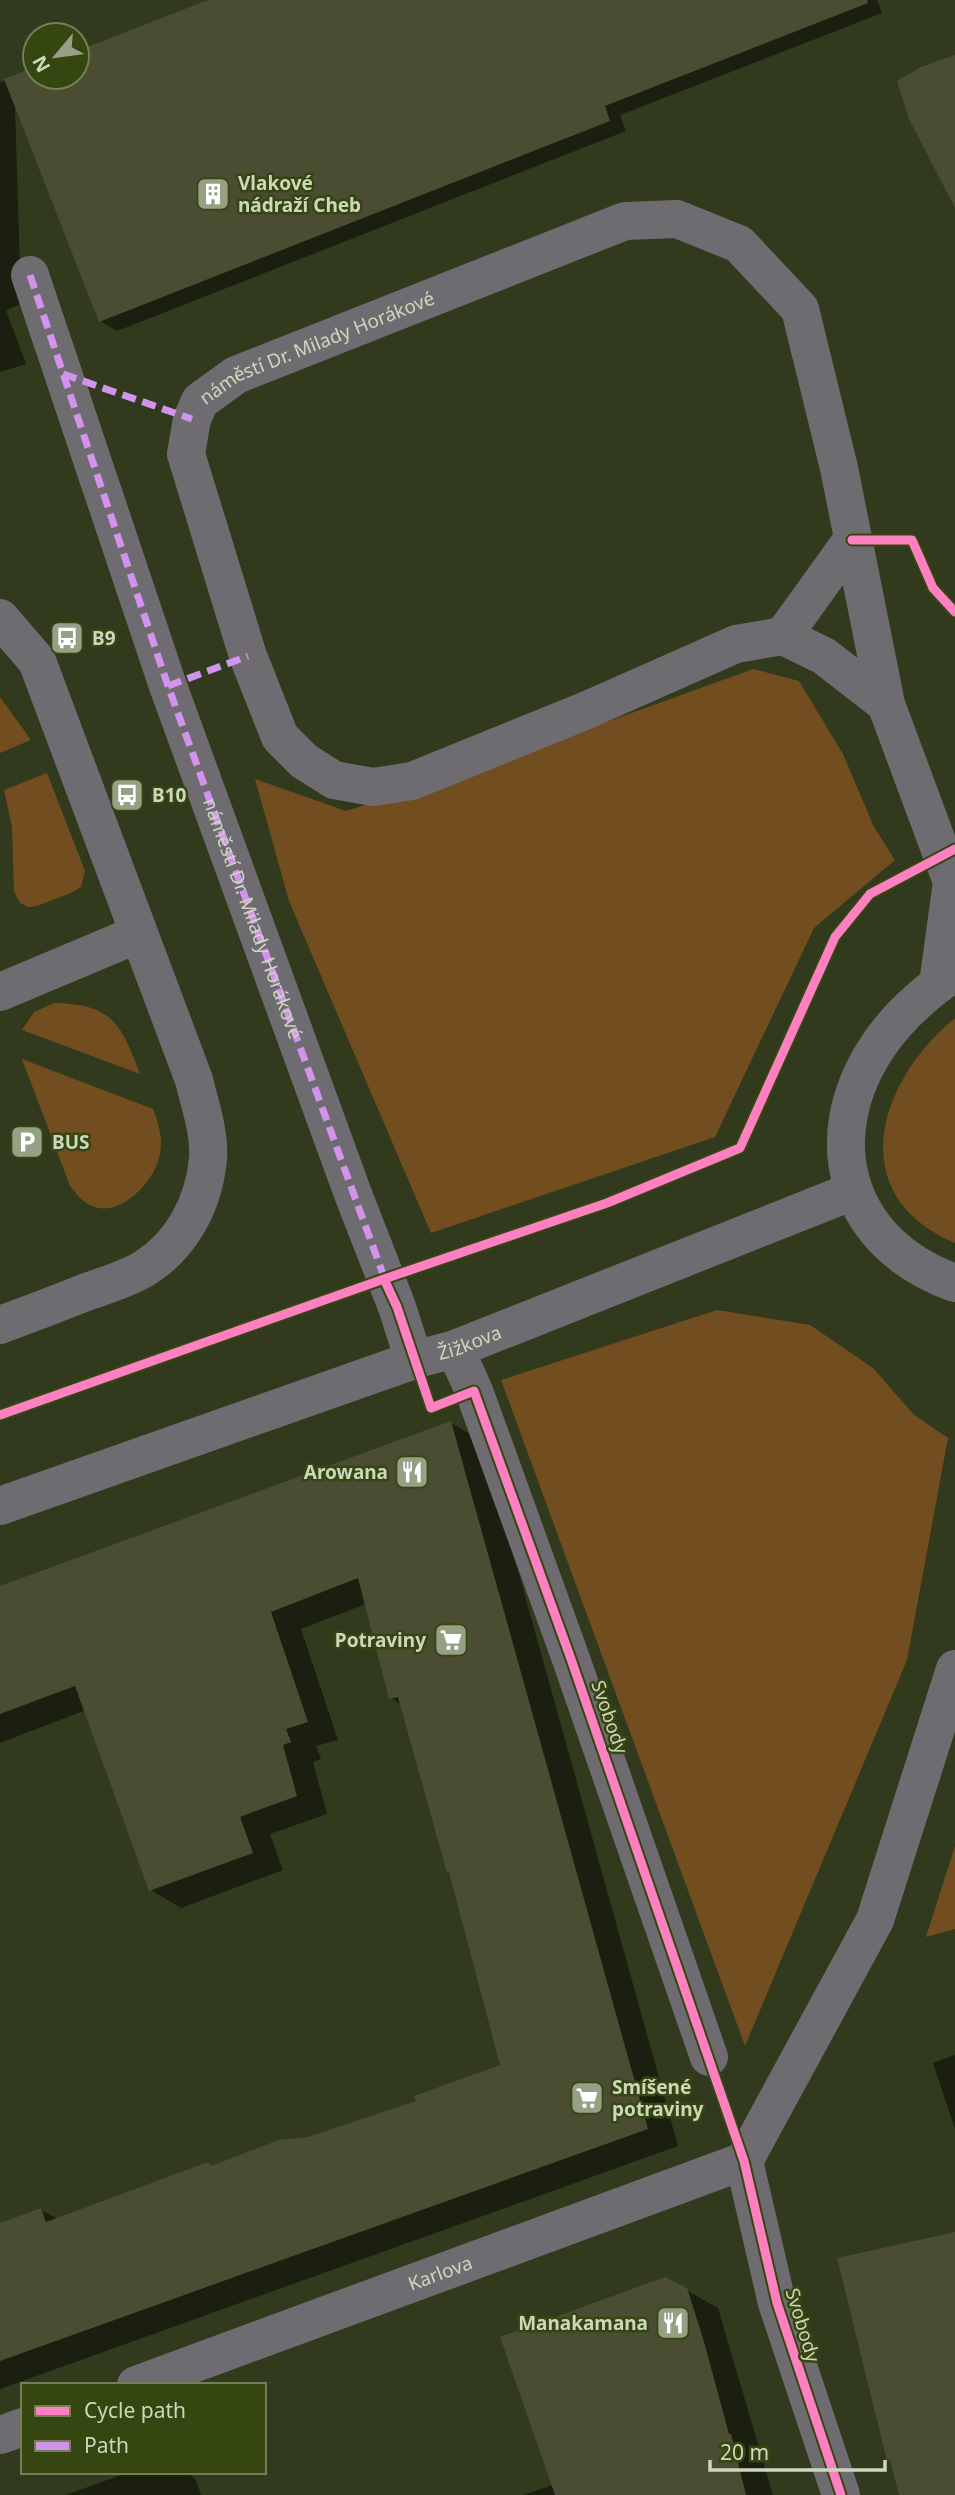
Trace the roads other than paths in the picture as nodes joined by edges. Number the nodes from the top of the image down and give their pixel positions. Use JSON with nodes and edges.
{"nodes":[{"id":1,"x":30,"y":275,"type":"dead end"},
{"id":2,"x":852,"y":540,"type":"junction"},
{"id":3,"x":0,"y":618,"type":"edge"},
{"id":4,"x":783,"y":636,"type":"junction"},
{"id":5,"x":886,"y":704,"type":"junction"},
{"id":6,"x":953,"y":883,"type":"edge"},
{"id":7,"x":138,"y":934,"type":"junction"},
{"id":8,"x":947,"y":978,"type":"edge"},
{"id":9,"x":0,"y":992,"type":"edge"},
{"id":10,"x":853,"y":1191,"type":"junction"},
{"id":11,"x":955,"y":1283,"type":"edge"},
{"id":12,"x":0,"y":1325,"type":"edge"},
{"id":13,"x":455,"y":1349,"type":"junction"},
{"id":14,"x":414,"y":1360,"type":"junction"},
{"id":15,"x":0,"y":1506,"type":"edge"},
{"id":16,"x":955,"y":1669,"type":"edge"},
{"id":17,"x":709,"y":2057,"type":"dead end"},
{"id":18,"x":744,"y":2161,"type":"junction"},
{"id":19,"x":141,"y":2383,"type":"edge"},
{"id":20,"x":21,"y":2428,"type":"edge"},
{"id":21,"x":0,"y":2435,"type":"edge"},
{"id":22,"x":841,"y":2495,"type":"edge"}],
"edges":[{"from":1,"to":14,"type":"street","name":"náměstí Dr. Milady Horákové"},
{"from":2,"to":4,"type":"street"},
{"from":2,"to":4,"type":"street","name":"náměstí Dr. Milady Horákové"},
{"from":2,"to":5,"type":"street","name":"náměstí Dr. Milady Horákové"},
{"from":3,"to":7,"type":"street"},
{"from":4,"to":5,"type":"street"},
{"from":5,"to":6,"type":"street","name":"náměstí Dr. Milady Horákové"},
{"from":6,"to":8,"type":"street","name":"náměstí Dr. Milady Horákové"},
{"from":7,"to":9,"type":"street"},
{"from":7,"to":12,"type":"street"},
{"from":8,"to":10,"type":"street"},
{"from":10,"to":11,"type":"street"},
{"from":10,"to":13,"type":"street","name":"Žižkova"},
{"from":13,"to":14,"type":"street","name":"Žižkova"},
{"from":13,"to":17,"type":"street","name":"Svobody"},
{"from":14,"to":15,"type":"street","name":"Žižkova"},
{"from":16,"to":18,"type":"street"},
{"from":18,"to":19,"type":"street","name":"Karlova"},
{"from":18,"to":22,"type":"street","name":"Svobody"},
{"from":20,"to":21,"type":"street"}]}
